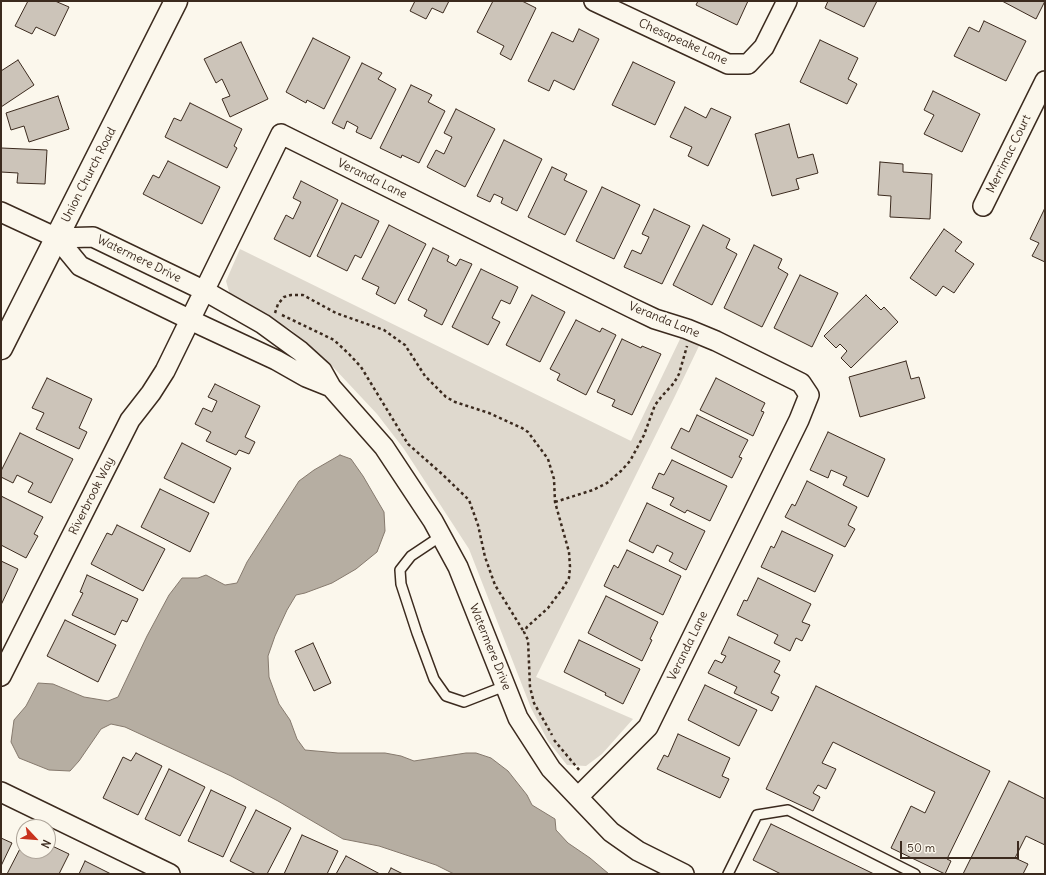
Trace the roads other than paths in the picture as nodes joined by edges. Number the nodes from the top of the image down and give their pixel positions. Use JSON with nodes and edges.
{"nodes":[{"id":1,"x":176,"y":1,"type":"edge"},
{"id":2,"x":594,"y":1,"type":"edge"},
{"id":3,"x":787,"y":1,"type":"edge"},
{"id":4,"x":1045,"y":81,"type":"edge"},
{"id":5,"x":983,"y":206,"type":"dead end"},
{"id":6,"x":1,"y":212,"type":"edge"},
{"id":7,"x":56,"y":238,"type":"junction"},
{"id":8,"x":205,"y":291,"type":"junction"},
{"id":9,"x":190,"y":320,"type":"junction"},
{"id":10,"x":1,"y":348,"type":"edge"},
{"id":11,"x":331,"y":387,"type":"junction"},
{"id":12,"x":441,"y":536,"type":"junction"},
{"id":13,"x":1,"y":676,"type":"edge"},
{"id":14,"x":505,"y":686,"type":"junction"},
{"id":15,"x":1,"y":792,"type":"edge"},
{"id":16,"x":578,"y":797,"type":"junction"},
{"id":17,"x":170,"y":874,"type":"edge"},
{"id":18,"x":684,"y":874,"type":"edge"},
{"id":19,"x":728,"y":874,"type":"edge"},
{"id":20,"x":915,"y":874,"type":"edge"}],
"edges":[{"from":1,"to":7,"type":"street","name":"Union Church Road"},
{"from":2,"to":3,"type":"street","name":"Chesapeake Lane"},
{"from":4,"to":5,"type":"street","name":"Merrimac Court"},
{"from":6,"to":7,"type":"street"},
{"from":7,"to":8,"type":"street","name":"Watermere Drive"},
{"from":7,"to":9,"type":"street","name":"Watermere Drive"},
{"from":7,"to":10,"type":"street","name":"Union Church Road"},
{"from":8,"to":9,"type":"street","name":"Veranda Lane"},
{"from":8,"to":11,"type":"street","name":"Watermere Drive"},
{"from":8,"to":16,"type":"street","name":"Veranda Lane"},
{"from":9,"to":11,"type":"street","name":"Watermere Drive"},
{"from":9,"to":13,"type":"street","name":"Riverbrook Way"},
{"from":11,"to":12,"type":"street","name":"Watermere Drive"},
{"from":12,"to":14,"type":"street","name":"Watermere Drive"},
{"from":12,"to":14,"type":"lane"},
{"from":14,"to":16,"type":"street","name":"Watermere Drive"},
{"from":15,"to":17,"type":"street"},
{"from":16,"to":18,"type":"street","name":"Watermere Drive"},
{"from":19,"to":20,"type":"lane"}]}
